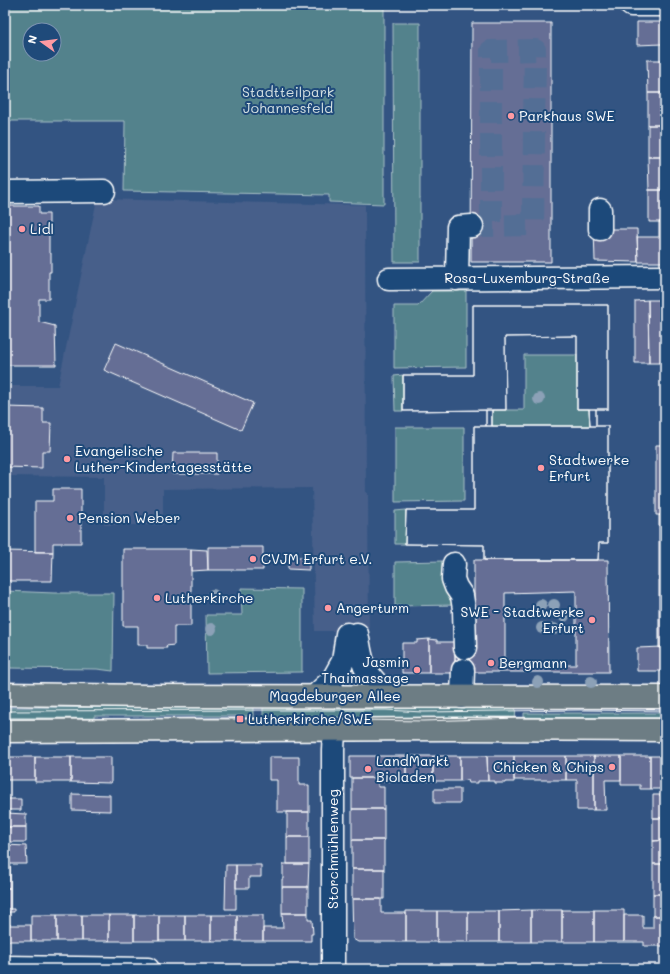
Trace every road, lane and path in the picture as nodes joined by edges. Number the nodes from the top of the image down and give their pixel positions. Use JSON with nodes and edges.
{"nodes":[{"id":1,"x":631,"y":5,"type":"edge"},
{"id":2,"x":665,"y":5,"type":"edge"},
{"id":3,"x":104,"y":191,"type":"dead end"},
{"id":4,"x":5,"y":192,"type":"edge"},
{"id":5,"x":472,"y":226,"type":"tunnel mouth"},
{"id":6,"x":665,"y":277,"type":"edge"},
{"id":7,"x":390,"y":279,"type":"dead end"},
{"id":8,"x":457,"y":279,"type":"junction"},
{"id":9,"x":454,"y":564,"type":"dead end"},
{"id":10,"x":465,"y":648,"type":"dead end"},
{"id":11,"x":463,"y":670,"type":"dead end"},
{"id":12,"x":5,"y":694,"type":"edge"},
{"id":13,"x":315,"y":696,"type":"junction"},
{"id":14,"x":390,"y":696,"type":"junction"},
{"id":15,"x":462,"y":696,"type":"junction"},
{"id":16,"x":665,"y":697,"type":"edge"},
{"id":17,"x":334,"y":729,"type":"junction"},
{"id":18,"x":665,"y":730,"type":"edge"},
{"id":19,"x":5,"y":731,"type":"edge"},
{"id":20,"x":5,"y":967,"type":"edge"},
{"id":21,"x":148,"y":969,"type":"edge"},
{"id":22,"x":333,"y":969,"type":"edge"}],
"edges":[{"from":1,"to":2,"type":"street"},
{"from":3,"to":4,"type":"street"},
{"from":5,"to":8,"type":"street"},
{"from":6,"to":8,"type":"street","name":"Rosa-Luxemburg-Straße"},
{"from":7,"to":8,"type":"street","name":"Rosa-Luxemburg-Straße"},
{"from":9,"to":10,"type":"street"},
{"from":11,"to":15,"type":"street"},
{"from":12,"to":13,"type":"main road","name":"Magdeburger Allee"},
{"from":13,"to":14,"type":"main road","name":"Magdeburger Allee"},
{"from":13,"to":14,"type":"street"},
{"from":14,"to":15,"type":"main road","name":"Magdeburger Allee"},
{"from":15,"to":16,"type":"main road","name":"Magdeburger Allee"},
{"from":17,"to":18,"type":"main road"},
{"from":17,"to":19,"type":"main road"},
{"from":17,"to":22,"type":"street","name":"Storchmühlenweg"},
{"from":20,"to":21,"type":"street"}]}
